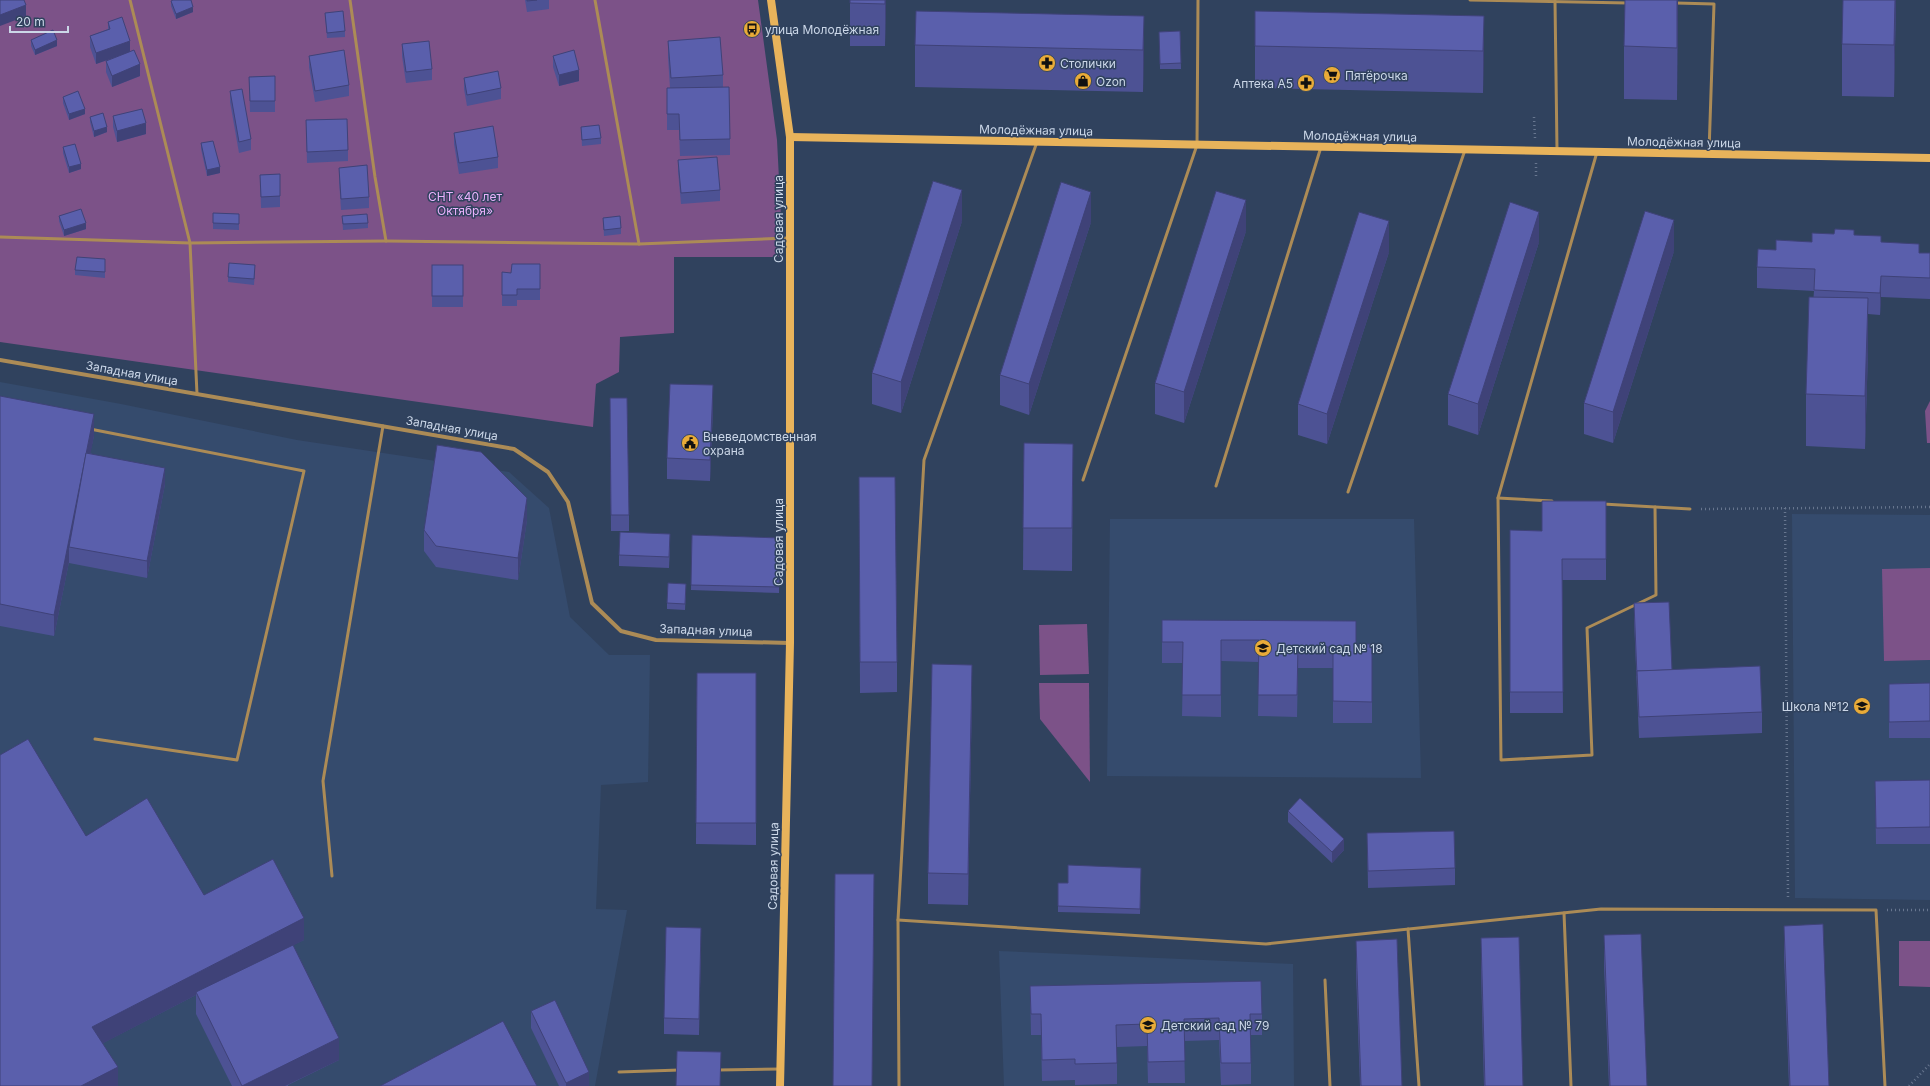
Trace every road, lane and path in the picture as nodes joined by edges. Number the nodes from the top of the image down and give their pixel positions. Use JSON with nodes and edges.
{"nodes":[{"id":1,"x":130,"y":0,"type":"edge"},
{"id":2,"x":350,"y":0,"type":"edge"},
{"id":3,"x":595,"y":0,"type":"edge"},
{"id":4,"x":771,"y":0,"type":"edge"},
{"id":5,"x":1198,"y":0,"type":"edge"},
{"id":6,"x":1470,"y":0,"type":"edge"},
{"id":7,"x":1555,"y":1,"type":"junction"},
{"id":8,"x":1635,"y":3,"type":"edge"},
{"id":9,"x":1674,"y":3,"type":"edge"},
{"id":10,"x":790,"y":137,"type":"junction"},
{"id":11,"x":1037,"y":142,"type":"junction"},
{"id":12,"x":1197,"y":145,"type":"junction"},
{"id":13,"x":1321,"y":147,"type":"junction"},
{"id":14,"x":1465,"y":150,"type":"junction"},
{"id":15,"x":1557,"y":151,"type":"junction"},
{"id":16,"x":1597,"y":152,"type":"junction"},
{"id":17,"x":1709,"y":154,"type":"junction"},
{"id":18,"x":1930,"y":158,"type":"edge"},
{"id":19,"x":0,"y":237,"type":"edge"},
{"id":20,"x":790,"y":238,"type":"junction"},
{"id":21,"x":386,"y":241,"type":"junction"},
{"id":22,"x":190,"y":243,"type":"junction"},
{"id":23,"x":640,"y":244,"type":"junction"},
{"id":24,"x":0,"y":360,"type":"edge"},
{"id":25,"x":197,"y":394,"type":"junction"},
{"id":26,"x":383,"y":426,"type":"junction"},
{"id":27,"x":86,"y":428,"type":"edge"},
{"id":28,"x":1083,"y":480,"type":"dead end"},
{"id":29,"x":1216,"y":486,"type":"dead end"},
{"id":30,"x":1348,"y":492,"type":"dead end"},
{"id":31,"x":1498,"y":498,"type":"junction"},
{"id":32,"x":1553,"y":501,"type":"edge"},
{"id":33,"x":1600,"y":504,"type":"edge"},
{"id":34,"x":1655,"y":507,"type":"junction"},
{"id":35,"x":1930,"y":507,"type":"edge"},
{"id":36,"x":1785,"y":508,"type":"junction"},
{"id":37,"x":1690,"y":509,"type":"joint"},
{"id":38,"x":790,"y":643,"type":"junction"},
{"id":39,"x":95,"y":739,"type":"dead end"},
{"id":40,"x":332,"y":876,"type":"dead end"},
{"id":41,"x":1788,"y":909,"type":"junction"},
{"id":42,"x":1876,"y":910,"type":"junction"},
{"id":43,"x":1930,"y":910,"type":"edge"},
{"id":44,"x":1564,"y":913,"type":"junction"},
{"id":45,"x":898,"y":920,"type":"junction"},
{"id":46,"x":1408,"y":929,"type":"junction"},
{"id":47,"x":1325,"y":980,"type":"dead end"},
{"id":48,"x":1930,"y":1064,"type":"edge"},
{"id":49,"x":780,"y":1069,"type":"junction"},
{"id":50,"x":688,"y":1070,"type":"edge"},
{"id":51,"x":711,"y":1070,"type":"edge"},
{"id":52,"x":619,"y":1072,"type":"dead end"},
{"id":53,"x":780,"y":1086,"type":"edge"},
{"id":54,"x":899,"y":1086,"type":"edge"},
{"id":55,"x":1330,"y":1086,"type":"edge"},
{"id":56,"x":1419,"y":1086,"type":"edge"},
{"id":57,"x":1571,"y":1086,"type":"edge"},
{"id":58,"x":1885,"y":1086,"type":"edge"},
{"id":59,"x":1909,"y":1086,"type":"edge"}],
"edges":[{"from":1,"to":22,"type":"lane"},
{"from":2,"to":21,"type":"lane"},
{"from":3,"to":23,"type":"lane"},
{"from":4,"to":10,"type":"street","name":"Садовая улица"},
{"from":5,"to":12,"type":"lane"},
{"from":6,"to":7,"type":"lane"},
{"from":7,"to":8,"type":"lane"},
{"from":7,"to":15,"type":"lane"},
{"from":9,"to":17,"type":"lane"},
{"from":10,"to":11,"type":"street","name":"Молодёжная улица"},
{"from":10,"to":20,"type":"street","name":"Садовая улица"},
{"from":11,"to":12,"type":"street","name":"Молодёжная улица"},
{"from":11,"to":45,"type":"lane"},
{"from":12,"to":13,"type":"street","name":"Молодёжная улица"},
{"from":12,"to":28,"type":"lane"},
{"from":13,"to":14,"type":"street","name":"Молодёжная улица"},
{"from":13,"to":29,"type":"lane"},
{"from":14,"to":15,"type":"street","name":"Молодёжная улица"},
{"from":14,"to":30,"type":"lane"},
{"from":15,"to":16,"type":"street","name":"Молодёжная улица"},
{"from":16,"to":17,"type":"street","name":"Молодёжная улица"},
{"from":16,"to":31,"type":"lane"},
{"from":17,"to":18,"type":"street","name":"Молодёжная улица"},
{"from":19,"to":22,"type":"lane"},
{"from":20,"to":23,"type":"lane"},
{"from":20,"to":38,"type":"street","name":"Садовая улица"},
{"from":21,"to":22,"type":"lane"},
{"from":21,"to":23,"type":"lane"},
{"from":22,"to":25,"type":"lane"},
{"from":24,"to":25,"type":"street","name":"Западная улица"},
{"from":25,"to":26,"type":"street","name":"Западная улица"},
{"from":26,"to":38,"type":"street","name":"Западная улица"},
{"from":26,"to":40,"type":"lane"},
{"from":27,"to":39,"type":"lane"},
{"from":31,"to":32,"type":"lane"},
{"from":31,"to":34,"type":"lane"},
{"from":33,"to":34,"type":"lane"},
{"from":34,"to":37,"type":"lane"},
{"from":35,"to":36,"type":"path"},
{"from":36,"to":37,"type":"path"},
{"from":36,"to":41,"type":"path"},
{"from":38,"to":49,"type":"street","name":"Садовая улица"},
{"from":41,"to":42,"type":"lane"},
{"from":41,"to":44,"type":"lane"},
{"from":42,"to":43,"type":"path"},
{"from":42,"to":58,"type":"lane"},
{"from":44,"to":46,"type":"lane"},
{"from":44,"to":57,"type":"lane"},
{"from":45,"to":46,"type":"lane"},
{"from":45,"to":54,"type":"lane"},
{"from":46,"to":56,"type":"lane"},
{"from":47,"to":55,"type":"lane"},
{"from":48,"to":59,"type":"path"},
{"from":49,"to":51,"type":"lane"},
{"from":49,"to":53,"type":"street","name":"Садовая улица"},
{"from":50,"to":52,"type":"lane"}]}
